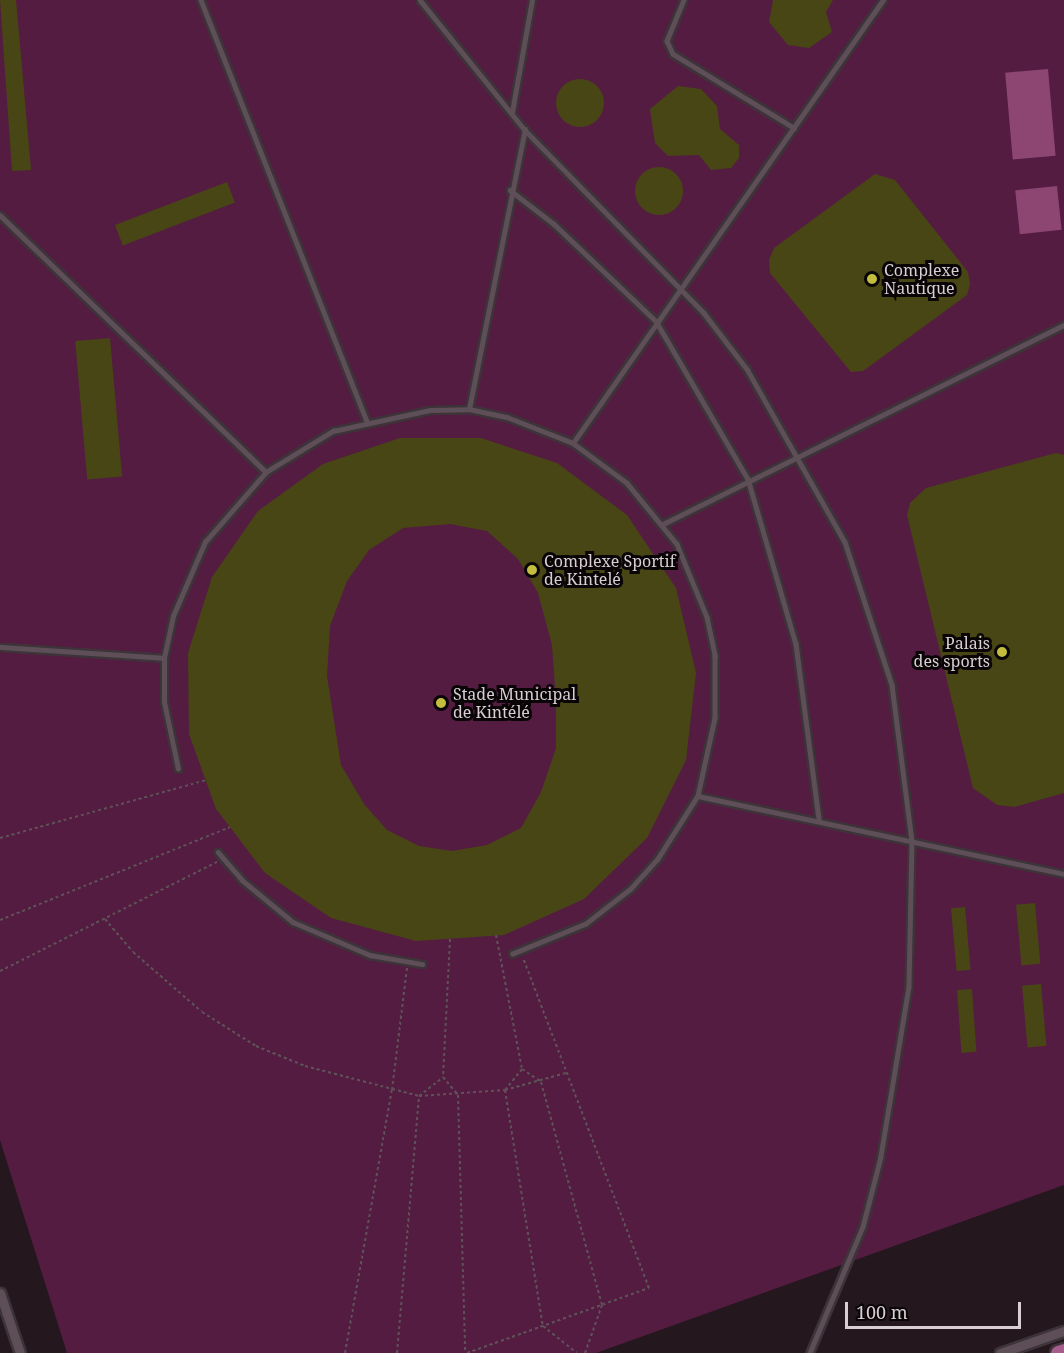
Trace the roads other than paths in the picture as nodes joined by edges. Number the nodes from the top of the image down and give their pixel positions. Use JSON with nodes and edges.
{"nodes":[{"id":1,"x":201,"y":0,"type":"edge"},
{"id":2,"x":420,"y":0,"type":"edge"},
{"id":3,"x":532,"y":0,"type":"edge"},
{"id":4,"x":684,"y":0,"type":"edge"},
{"id":5,"x":883,"y":0,"type":"edge"},
{"id":6,"x":512,"y":112,"type":"junction"},
{"id":7,"x":794,"y":128,"type":"junction"},
{"id":8,"x":525,"y":130,"type":"junction"},
{"id":9,"x":510,"y":190,"type":"junction"},
{"id":10,"x":0,"y":216,"type":"edge"},
{"id":11,"x":682,"y":289,"type":"junction"},
{"id":12,"x":657,"y":321,"type":"junction"},
{"id":13,"x":1064,"y":325,"type":"edge"},
{"id":14,"x":469,"y":409,"type":"junction"},
{"id":15,"x":368,"y":421,"type":"junction"},
{"id":16,"x":573,"y":443,"type":"junction"},
{"id":17,"x":800,"y":454,"type":"junction"},
{"id":18,"x":266,"y":472,"type":"junction"},
{"id":19,"x":748,"y":479,"type":"junction"},
{"id":20,"x":663,"y":524,"type":"junction"},
{"id":21,"x":0,"y":647,"type":"edge"},
{"id":22,"x":164,"y":658,"type":"junction"},
{"id":23,"x":178,"y":770,"type":"dead end"},
{"id":24,"x":698,"y":796,"type":"junction"},
{"id":25,"x":819,"y":818,"type":"junction"},
{"id":26,"x":912,"y":842,"type":"junction"},
{"id":27,"x":218,"y":852,"type":"dead end"},
{"id":28,"x":1064,"y":874,"type":"edge"},
{"id":29,"x":513,"y":954,"type":"dead end"},
{"id":30,"x":422,"y":964,"type":"dead end"},
{"id":31,"x":0,"y":1293,"type":"edge"},
{"id":32,"x":1064,"y":1331,"type":"edge"},
{"id":33,"x":1064,"y":1351,"type":"edge"},
{"id":34,"x":20,"y":1353,"type":"edge"},
{"id":35,"x":810,"y":1353,"type":"edge"},
{"id":36,"x":1000,"y":1353,"type":"edge"},
{"id":37,"x":1058,"y":1353,"type":"edge"}],
"edges":[{"from":1,"to":15,"type":"lane"},
{"from":2,"to":6,"type":"lane"},
{"from":3,"to":6,"type":"lane"},
{"from":4,"to":7,"type":"lane"},
{"from":5,"to":7,"type":"lane"},
{"from":6,"to":8,"type":"lane"},
{"from":7,"to":11,"type":"lane"},
{"from":8,"to":9,"type":"lane"},
{"from":8,"to":11,"type":"lane"},
{"from":9,"to":12,"type":"lane"},
{"from":9,"to":14,"type":"lane"},
{"from":10,"to":18,"type":"lane"},
{"from":11,"to":12,"type":"lane"},
{"from":11,"to":17,"type":"lane"},
{"from":12,"to":16,"type":"lane"},
{"from":12,"to":19,"type":"lane"},
{"from":13,"to":17,"type":"lane"},
{"from":14,"to":15,"type":"lane"},
{"from":14,"to":16,"type":"lane"},
{"from":15,"to":18,"type":"lane"},
{"from":16,"to":20,"type":"lane"},
{"from":17,"to":19,"type":"lane"},
{"from":17,"to":26,"type":"lane"},
{"from":18,"to":22,"type":"lane"},
{"from":19,"to":20,"type":"lane"},
{"from":19,"to":25,"type":"lane"},
{"from":20,"to":24,"type":"lane"},
{"from":21,"to":22,"type":"lane"},
{"from":22,"to":23,"type":"lane"},
{"from":24,"to":25,"type":"lane"},
{"from":24,"to":29,"type":"lane"},
{"from":25,"to":26,"type":"lane"},
{"from":26,"to":28,"type":"lane"},
{"from":26,"to":35,"type":"lane"},
{"from":27,"to":30,"type":"lane"},
{"from":31,"to":34,"type":"street"},
{"from":32,"to":36,"type":"street"},
{"from":33,"to":37,"type":"main road"}]}
